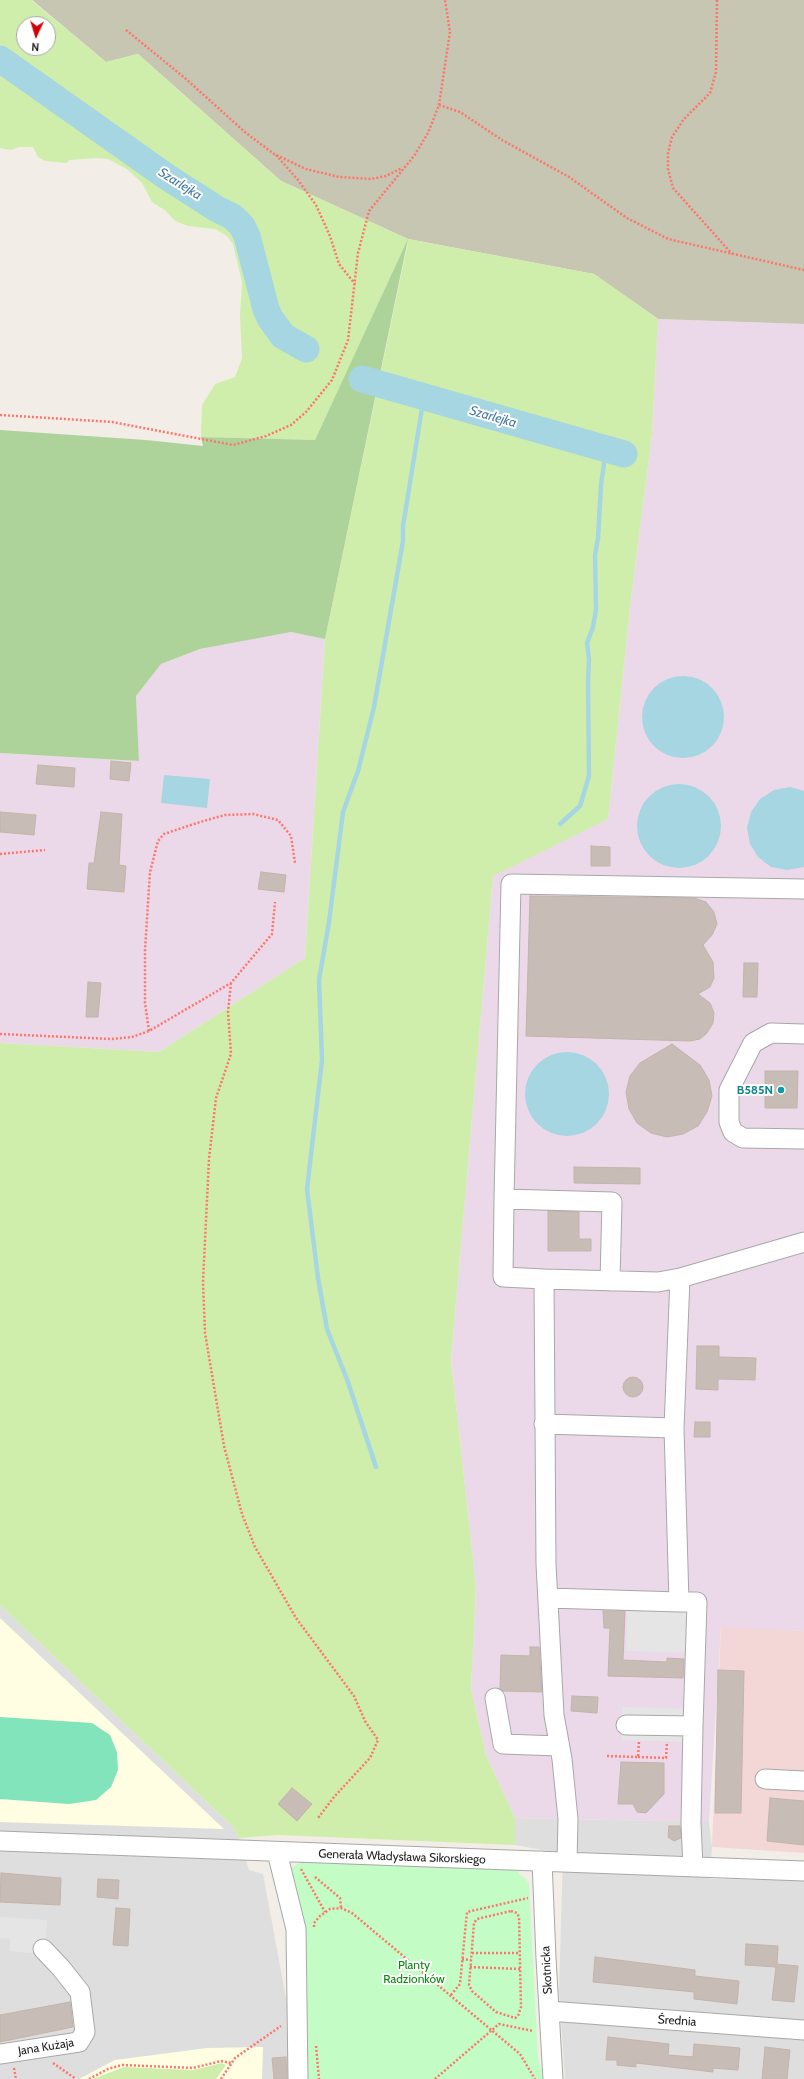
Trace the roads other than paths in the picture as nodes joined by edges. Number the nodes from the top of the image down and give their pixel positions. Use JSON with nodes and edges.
{"nodes":[{"id":1,"x":804,"y":890,"type":"edge"},
{"id":2,"x":804,"y":1034,"type":"edge"},
{"id":3,"x":804,"y":1139,"type":"edge"},
{"id":4,"x":504,"y":1199,"type":"junction"},
{"id":5,"x":804,"y":1242,"type":"edge"},
{"id":6,"x":680,"y":1278,"type":"junction"},
{"id":7,"x":544,"y":1279,"type":"junction"},
{"id":8,"x":610,"y":1281,"type":"junction"},
{"id":9,"x":544,"y":1424,"type":"junction"},
{"id":10,"x":674,"y":1428,"type":"junction"},
{"id":11,"x":548,"y":1598,"type":"junction"},
{"id":12,"x":679,"y":1602,"type":"junction"},
{"id":13,"x":495,"y":1698,"type":"dead end"},
{"id":14,"x":633,"y":1725,"type":"road end"},
{"id":15,"x":693,"y":1726,"type":"junction"},
{"id":16,"x":559,"y":1746,"type":"junction"},
{"id":17,"x":765,"y":1779,"type":"dead end"},
{"id":18,"x":804,"y":1781,"type":"edge"},
{"id":19,"x":0,"y":1841,"type":"edge"},
{"id":20,"x":277,"y":1852,"type":"junction"},
{"id":21,"x":542,"y":1861,"type":"junction"},
{"id":22,"x":566,"y":1862,"type":"junction"},
{"id":23,"x":693,"y":1867,"type":"junction"},
{"id":24,"x":804,"y":1871,"type":"edge"},
{"id":25,"x":43,"y":1949,"type":"dead end"},
{"id":26,"x":549,"y":2011,"type":"junction"},
{"id":27,"x":804,"y":2030,"type":"edge"},
{"id":28,"x":0,"y":2054,"type":"edge"},
{"id":29,"x":298,"y":2079,"type":"edge"},
{"id":30,"x":553,"y":2079,"type":"edge"}],
"edges":[{"from":1,"to":4,"type":"street"},
{"from":2,"to":3,"type":"street"},
{"from":4,"to":7,"type":"street"},
{"from":4,"to":8,"type":"street"},
{"from":5,"to":6,"type":"street"},
{"from":6,"to":8,"type":"street"},
{"from":6,"to":10,"type":"street"},
{"from":7,"to":8,"type":"street"},
{"from":7,"to":9,"type":"street"},
{"from":9,"to":10,"type":"street"},
{"from":9,"to":11,"type":"street"},
{"from":10,"to":12,"type":"street"},
{"from":11,"to":12,"type":"street"},
{"from":11,"to":16,"type":"street"},
{"from":12,"to":15,"type":"street"},
{"from":13,"to":16,"type":"street"},
{"from":14,"to":15,"type":"street"},
{"from":15,"to":23,"type":"street"},
{"from":16,"to":22,"type":"street"},
{"from":17,"to":18,"type":"street"},
{"from":19,"to":20,"type":"street","name":"Generała Władysława Sikorskiego"},
{"from":20,"to":21,"type":"street","name":"Generała Władysława Sikorskiego"},
{"from":20,"to":29,"type":"street"},
{"from":21,"to":22,"type":"street","name":"Generała Władysława Sikorskiego"},
{"from":21,"to":26,"type":"street","name":"Skotnicka"},
{"from":22,"to":23,"type":"street","name":"Generała Władysława Sikorskiego"},
{"from":23,"to":24,"type":"street","name":"Generała Władysława Sikorskiego"},
{"from":25,"to":28,"type":"street","name":"Jana Kużaja"},
{"from":26,"to":27,"type":"street","name":"Średnia"},
{"from":26,"to":30,"type":"street","name":"Skotnicka"}]}
